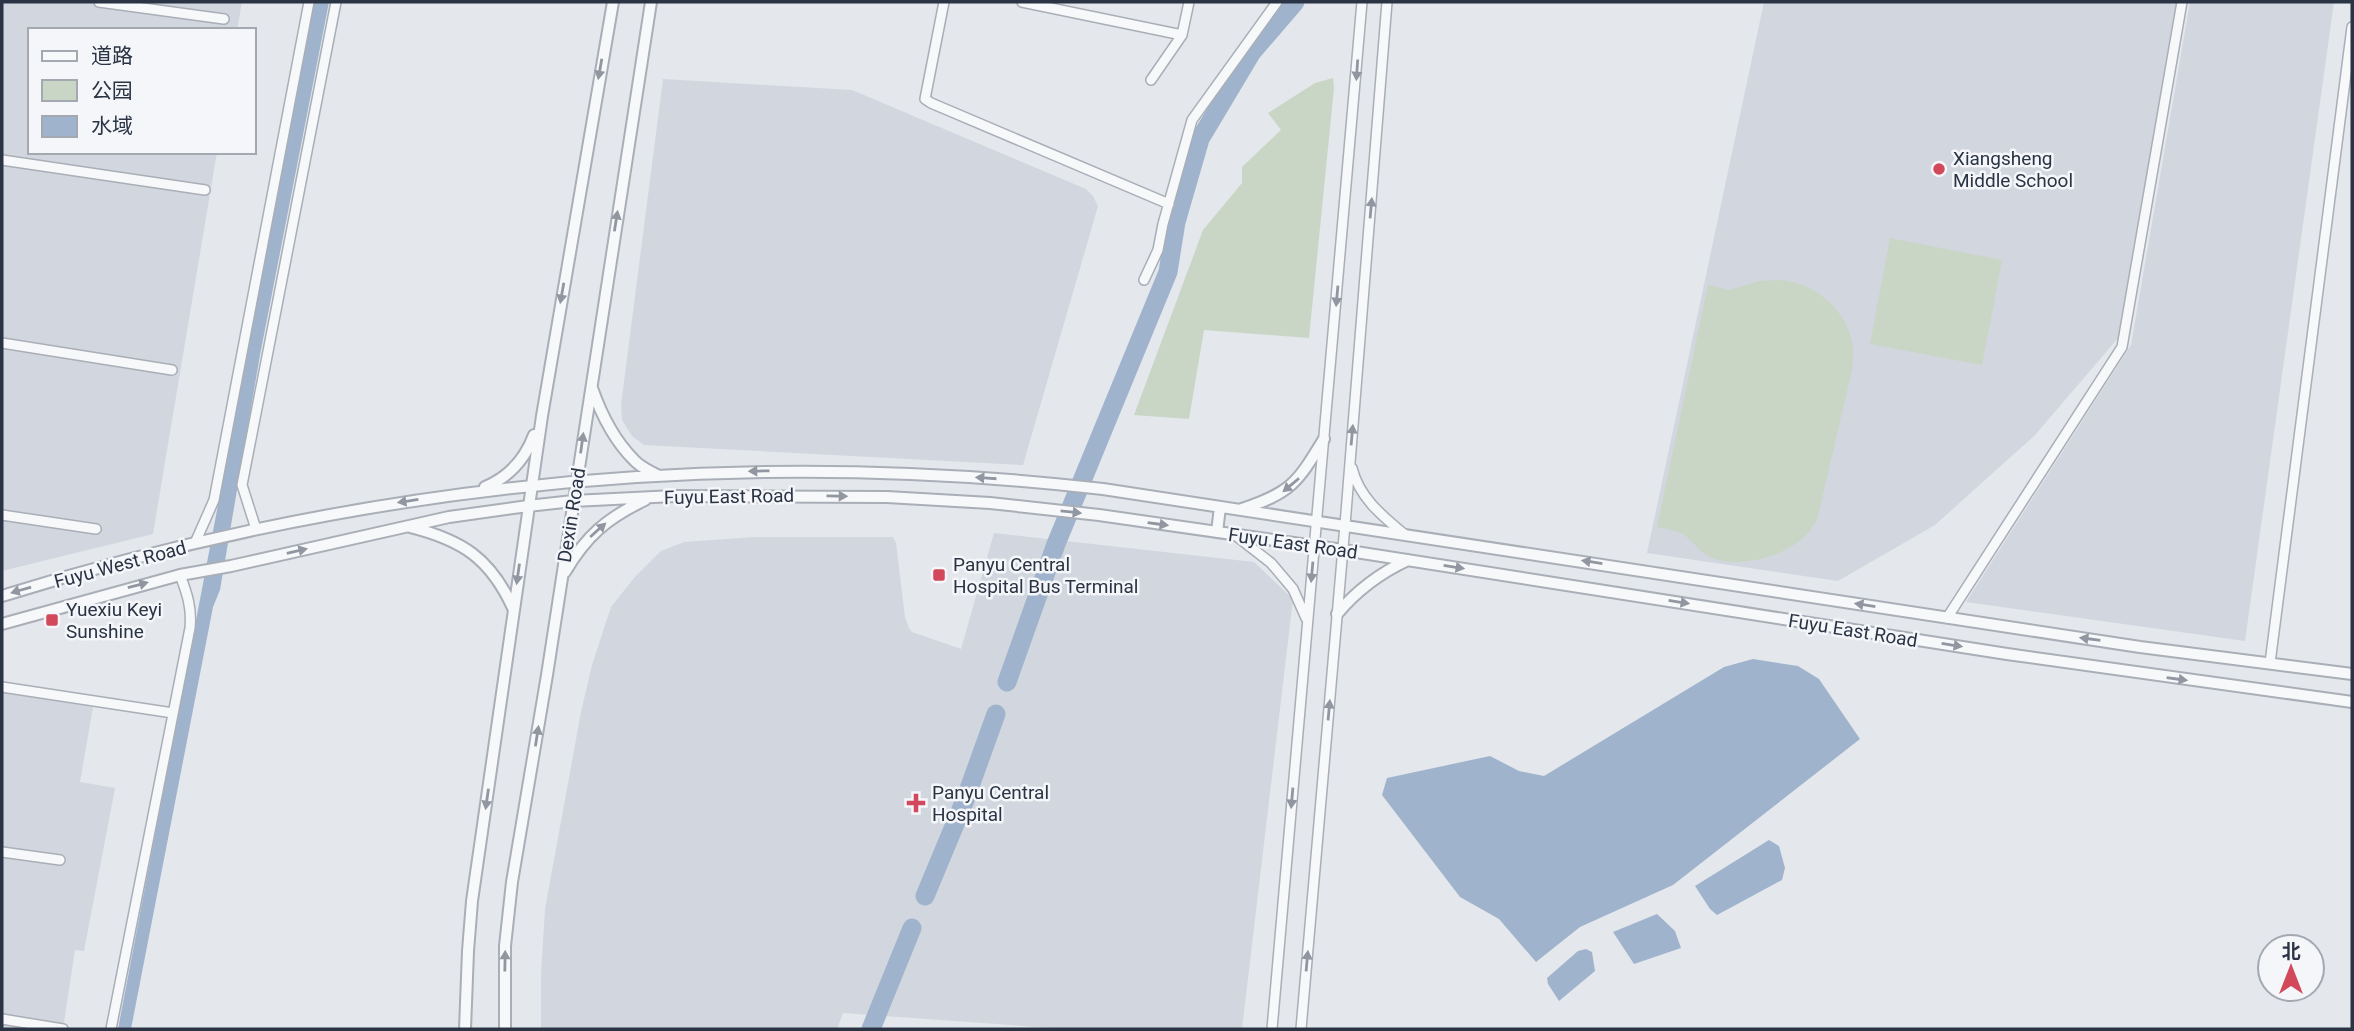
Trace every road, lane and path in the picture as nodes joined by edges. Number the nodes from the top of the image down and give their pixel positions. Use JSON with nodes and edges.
{"nodes":[{"id":1,"x":99,"y":2,"type":"edge"},
{"id":2,"x":309,"y":2,"type":"edge"},
{"id":3,"x":336,"y":2,"type":"edge"},
{"id":4,"x":612,"y":2,"type":"edge"},
{"id":5,"x":651,"y":2,"type":"edge"},
{"id":6,"x":944,"y":2,"type":"edge"},
{"id":7,"x":1022,"y":2,"type":"edge"},
{"id":8,"x":1189,"y":2,"type":"edge"},
{"id":9,"x":1278,"y":2,"type":"edge"},
{"id":10,"x":1362,"y":2,"type":"edge"},
{"id":11,"x":1387,"y":2,"type":"edge"},
{"id":12,"x":2182,"y":2,"type":"edge"},
{"id":13,"x":224,"y":19,"type":"dead end"},
{"id":14,"x":2352,"y":27,"type":"edge"},
{"id":15,"x":1182,"y":36,"type":"junction"},
{"id":16,"x":1151,"y":80,"type":"dead end"},
{"id":17,"x":2,"y":160,"type":"edge"},
{"id":18,"x":205,"y":190,"type":"dead end"},
{"id":19,"x":1169,"y":204,"type":"junction"},
{"id":20,"x":1144,"y":280,"type":"dead end"},
{"id":21,"x":2,"y":343,"type":"edge"},
{"id":22,"x":172,"y":369,"type":"dead end"},
{"id":23,"x":591,"y":385,"type":"junction"},
{"id":24,"x":542,"y":416,"type":"junction"},
{"id":25,"x":1324,"y":439,"type":"junction"},
{"id":26,"x":1350,"y":460,"type":"junction"},
{"id":27,"x":657,"y":475,"type":"junction"},
{"id":28,"x":577,"y":480,"type":"junction"},
{"id":29,"x":532,"y":485,"type":"junction"},
{"id":30,"x":475,"y":491,"type":"junction"},
{"id":31,"x":649,"y":498,"type":"junction"},
{"id":32,"x":573,"y":501,"type":"junction"},
{"id":33,"x":528,"y":506,"type":"junction"},
{"id":34,"x":1220,"y":507,"type":"junction"},
{"id":35,"x":1240,"y":510,"type":"junction"},
{"id":36,"x":2,"y":515,"type":"edge"},
{"id":37,"x":1316,"y":521,"type":"junction"},
{"id":38,"x":1345,"y":525,"type":"junction"},
{"id":39,"x":407,"y":527,"type":"junction"},
{"id":40,"x":96,"y":529,"type":"dead end"},
{"id":41,"x":256,"y":529,"type":"junction"},
{"id":42,"x":1217,"y":532,"type":"junction"},
{"id":43,"x":238,"y":533,"type":"joint"},
{"id":44,"x":1233,"y":534,"type":"junction"},
{"id":45,"x":1404,"y":534,"type":"junction"},
{"id":46,"x":200,"y":542,"type":"junction"},
{"id":47,"x":1314,"y":546,"type":"junction"},
{"id":48,"x":1343,"y":550,"type":"junction"},
{"id":49,"x":1408,"y":560,"type":"junction"},
{"id":50,"x":230,"y":566,"type":"joint"},
{"id":51,"x":180,"y":575,"type":"junction"},
{"id":52,"x":561,"y":577,"type":"junction"},
{"id":53,"x":2,"y":596,"type":"edge"},
{"id":54,"x":513,"y":609,"type":"junction"},
{"id":55,"x":1337,"y":614,"type":"junction"},
{"id":56,"x":1947,"y":618,"type":"junction"},
{"id":57,"x":1307,"y":622,"type":"junction"},
{"id":58,"x":2,"y":624,"type":"edge"},
{"id":59,"x":2270,"y":663,"type":"junction"},
{"id":60,"x":2352,"y":674,"type":"edge"},
{"id":61,"x":2,"y":687,"type":"edge"},
{"id":62,"x":2352,"y":702,"type":"edge"},
{"id":63,"x":173,"y":713,"type":"junction"},
{"id":64,"x":2,"y":852,"type":"edge"},
{"id":65,"x":60,"y":860,"type":"dead end"},
{"id":66,"x":2,"y":1019,"type":"edge"},
{"id":67,"x":63,"y":1028,"type":"edge"},
{"id":68,"x":111,"y":1029,"type":"edge"},
{"id":69,"x":465,"y":1029,"type":"edge"},
{"id":70,"x":505,"y":1029,"type":"edge"},
{"id":71,"x":1272,"y":1029,"type":"edge"},
{"id":72,"x":1301,"y":1029,"type":"edge"}],
"edges":[{"from":1,"to":13,"type":"street"},
{"from":2,"to":46,"type":"street"},
{"from":3,"to":41,"type":"street"},
{"from":4,"to":24,"type":"street","one_way":true},
{"from":23,"to":5,"type":"street","name":"Dexin Road","one_way":true},
{"from":6,"to":19,"type":"street"},
{"from":7,"to":15,"type":"street"},
{"from":8,"to":15,"type":"street"},
{"from":9,"to":19,"type":"street"},
{"from":10,"to":25,"type":"street","one_way":true},
{"from":26,"to":11,"type":"street","one_way":true},
{"from":12,"to":56,"type":"street"},
{"from":14,"to":59,"type":"street"},
{"from":15,"to":16,"type":"street"},
{"from":17,"to":18,"type":"street"},
{"from":19,"to":20,"type":"street"},
{"from":21,"to":22,"type":"street"},
{"from":23,"to":27,"type":"street"},
{"from":28,"to":23,"type":"street","name":"Dexin Road","one_way":true},
{"from":24,"to":29,"type":"street"},
{"from":24,"to":30,"type":"street"},
{"from":25,"to":35,"type":"street","one_way":true},
{"from":25,"to":37,"type":"street"},
{"from":26,"to":38,"type":"street"},
{"from":26,"to":45,"type":"street"},
{"from":27,"to":28,"type":"street","name":"Fuyu East Road"},
{"from":34,"to":27,"type":"street","name":"Fuyu East Road","one_way":true},
{"from":28,"to":29,"type":"street","name":"Fuyu East Road"},
{"from":28,"to":32,"type":"street","name":"Dexin Road"},
{"from":29,"to":30,"type":"street","name":"Fuyu East Road"},
{"from":29,"to":33,"type":"street"},
{"from":30,"to":41,"type":"street","name":"Fuyu East Road","one_way":true},
{"from":31,"to":32,"type":"street","name":"Fuyu East Road"},
{"from":31,"to":42,"type":"street","name":"Fuyu East Road","one_way":true},
{"from":52,"to":31,"type":"street","one_way":true},
{"from":32,"to":33,"type":"street","name":"Fuyu East Road"},
{"from":32,"to":52,"type":"street","name":"Dexin Road"},
{"from":33,"to":39,"type":"street","name":"Fuyu East Road"},
{"from":33,"to":54,"type":"street","one_way":true},
{"from":34,"to":35,"type":"street","name":"Fuyu East Road"},
{"from":34,"to":42,"type":"street"},
{"from":35,"to":37,"type":"street","name":"Fuyu East Road"},
{"from":36,"to":40,"type":"street"},
{"from":37,"to":38,"type":"street","name":"Fuyu East Road"},
{"from":37,"to":47,"type":"street"},
{"from":38,"to":45,"type":"street","name":"Fuyu East Road"},
{"from":38,"to":48,"type":"street"},
{"from":50,"to":39,"type":"street","name":"Fuyu East Road","one_way":true},
{"from":39,"to":54,"type":"street"},
{"from":41,"to":43,"type":"street","name":"Fuyu East Road"},
{"from":42,"to":44,"type":"street","name":"Fuyu East Road"},
{"from":43,"to":46,"type":"street","name":"Fuyu West Road"},
{"from":44,"to":47,"type":"street","name":"Fuyu East Road"},
{"from":44,"to":57,"type":"street"},
{"from":56,"to":45,"type":"street","name":"Fuyu East Road","one_way":true},
{"from":46,"to":53,"type":"street","name":"Fuyu West Road","one_way":true},
{"from":47,"to":48,"type":"street","name":"Fuyu East Road"},
{"from":47,"to":57,"type":"street","one_way":true},
{"from":48,"to":49,"type":"street","name":"Fuyu East Road"},
{"from":48,"to":55,"type":"street"},
{"from":49,"to":55,"type":"street"},
{"from":49,"to":62,"type":"street","name":"Fuyu East Road","one_way":true},
{"from":50,"to":51,"type":"street","name":"Fuyu West Road"},
{"from":58,"to":51,"type":"street","name":"Fuyu West Road","one_way":true},
{"from":51,"to":63,"type":"street"},
{"from":70,"to":52,"type":"street","name":"Dexin Road","one_way":true},
{"from":54,"to":69,"type":"street","one_way":true},
{"from":72,"to":55,"type":"street","one_way":true},
{"from":59,"to":56,"type":"street","name":"Fuyu East Road","one_way":true},
{"from":57,"to":71,"type":"street","one_way":true},
{"from":59,"to":60,"type":"street","name":"Fuyu East Road"},
{"from":61,"to":63,"type":"street"},
{"from":63,"to":68,"type":"street"},
{"from":64,"to":65,"type":"street"},
{"from":66,"to":67,"type":"street"}]}
